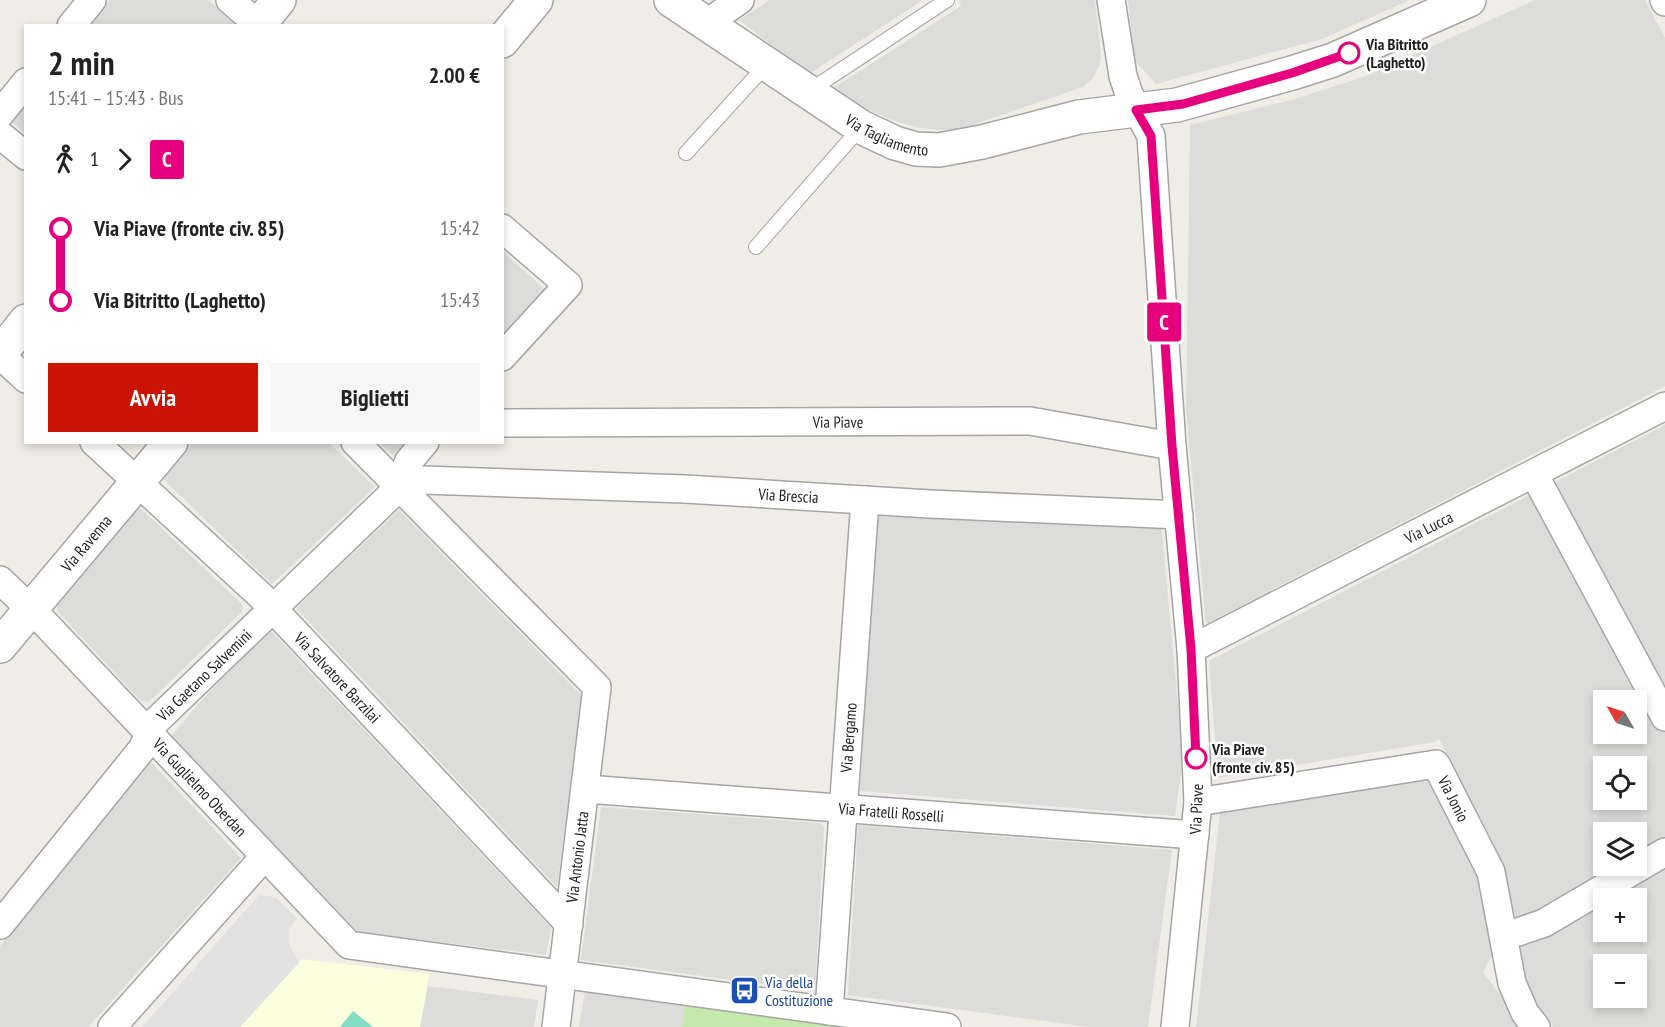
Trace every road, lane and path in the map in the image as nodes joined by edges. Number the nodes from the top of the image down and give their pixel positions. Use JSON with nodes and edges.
{"nodes":[{"id":1,"x":92,"y":0,"type":"edge"},
{"id":2,"x":230,"y":0,"type":"edge"},
{"id":3,"x":536,"y":0,"type":"edge"},
{"id":4,"x":671,"y":0,"type":"edge"},
{"id":5,"x":740,"y":0,"type":"edge"},
{"id":6,"x":947,"y":0,"type":"edge"},
{"id":7,"x":1111,"y":0,"type":"edge"},
{"id":8,"x":1469,"y":0,"type":"edge"},
{"id":9,"x":264,"y":19,"type":"edge"},
{"id":10,"x":707,"y":23,"type":"junction"},
{"id":11,"x":73,"y":24,"type":"edge"},
{"id":12,"x":504,"y":39,"type":"edge"},
{"id":13,"x":767,"y":64,"type":"junction"},
{"id":14,"x":24,"y":84,"type":"edge"},
{"id":15,"x":807,"y":92,"type":"junction"},
{"id":16,"x":1136,"y":110,"type":"junction"},
{"id":17,"x":0,"y":114,"type":"edge"},
{"id":18,"x":861,"y":127,"type":"junction"},
{"id":19,"x":0,"y":135,"type":"edge"},
{"id":20,"x":686,"y":153,"type":"dead end"},
{"id":21,"x":24,"y":154,"type":"edge"},
{"id":22,"x":504,"y":230,"type":"edge"},
{"id":23,"x":756,"y":247,"type":"dead end"},
{"id":24,"x":24,"y":324,"type":"edge"},
{"id":25,"x":0,"y":355,"type":"edge"},
{"id":26,"x":504,"y":355,"type":"edge"},
{"id":27,"x":24,"y":377,"type":"edge"},
{"id":28,"x":1665,"y":406,"type":"edge"},
{"id":29,"x":504,"y":423,"type":"edge"},
{"id":30,"x":96,"y":444,"type":"edge"},
{"id":31,"x":169,"y":444,"type":"edge"},
{"id":32,"x":358,"y":444,"type":"edge"},
{"id":33,"x":423,"y":444,"type":"edge"},
{"id":34,"x":1172,"y":446,"type":"junction"},
{"id":35,"x":1534,"y":474,"type":"junction"},
{"id":36,"x":138,"y":483,"type":"junction"},
{"id":37,"x":399,"y":484,"type":"junction"},
{"id":38,"x":865,"y":500,"type":"junction"},
{"id":39,"x":1179,"y":515,"type":"junction"},
{"id":40,"x":0,"y":580,"type":"edge"},
{"id":41,"x":272,"y":608,"type":"junction"},
{"id":42,"x":30,"y":609,"type":"junction"},
{"id":43,"x":0,"y":646,"type":"edge"},
{"id":44,"x":1191,"y":649,"type":"junction"},
{"id":45,"x":1665,"y":717,"type":"edge"},
{"id":46,"x":149,"y":735,"type":"junction"},
{"id":47,"x":586,"y":789,"type":"junction"},
{"id":48,"x":1198,"y":802,"type":"junction"},
{"id":49,"x":843,"y":808,"type":"junction"},
{"id":50,"x":1195,"y":835,"type":"junction"},
{"id":51,"x":1665,"y":852,"type":"edge"},
{"id":52,"x":264,"y":857,"type":"junction"},
{"id":53,"x":569,"y":924,"type":"junction"},
{"id":54,"x":0,"y":925,"type":"edge"},
{"id":55,"x":1503,"y":933,"type":"junction"},
{"id":56,"x":563,"y":974,"type":"junction"},
{"id":57,"x":829,"y":1011,"type":"junction"},
{"id":58,"x":112,"y":1027,"type":"edge"},
{"id":59,"x":556,"y":1027,"type":"edge"},
{"id":60,"x":947,"y":1027,"type":"edge"},
{"id":61,"x":1175,"y":1027,"type":"edge"},
{"id":62,"x":1536,"y":1027,"type":"edge"}],
"edges":[{"from":1,"to":11,"type":"street"},
{"from":2,"to":9,"type":"street"},
{"from":3,"to":12,"type":"street"},
{"from":4,"to":10,"type":"street","name":"Via Tagliamento"},
{"from":5,"to":10,"type":"street"},
{"from":6,"to":15,"type":"lane"},
{"from":7,"to":16,"type":"street","name":"Via Piave"},
{"from":8,"to":16,"type":"street","name":"Via Tagliamento"},
{"from":10,"to":13,"type":"street","name":"Via Tagliamento"},
{"from":13,"to":15,"type":"street","name":"Via Tagliamento"},
{"from":13,"to":20,"type":"lane"},
{"from":14,"to":17,"type":"street"},
{"from":15,"to":18,"type":"street","name":"Via Tagliamento"},
{"from":16,"to":18,"type":"street","name":"Via Tagliamento"},
{"from":16,"to":34,"type":"street","name":"Via Piave"},
{"from":18,"to":23,"type":"lane"},
{"from":19,"to":21,"type":"street"},
{"from":22,"to":26,"type":"street"},
{"from":24,"to":25,"type":"street"},
{"from":25,"to":27,"type":"street"},
{"from":28,"to":35,"type":"street","name":"Via Lucca"},
{"from":29,"to":34,"type":"street","name":"Via Piave"},
{"from":30,"to":36,"type":"street","name":"Via Salvatore Barzilai"},
{"from":31,"to":36,"type":"street","name":"Via Ravenna"},
{"from":32,"to":37,"type":"street"},
{"from":33,"to":37,"type":"street","name":"Via Gaetano Salvemini"},
{"from":34,"to":39,"type":"street","name":"Via Piave"},
{"from":35,"to":44,"type":"street","name":"Via Lucca"},
{"from":35,"to":45,"type":"street"},
{"from":36,"to":41,"type":"street","name":"Via Salvatore Barzilai"},
{"from":36,"to":42,"type":"street","name":"Via Ravenna"},
{"from":37,"to":38,"type":"street","name":"Via Brescia"},
{"from":37,"to":41,"type":"street","name":"Via Gaetano Salvemini"},
{"from":37,"to":47,"type":"street","name":"Via Antonio Jatta"},
{"from":38,"to":39,"type":"street","name":"Via Brescia"},
{"from":38,"to":49,"type":"street","name":"Via Bergamo"},
{"from":39,"to":44,"type":"street","name":"Via Piave"},
{"from":40,"to":42,"type":"street","name":"Via Guglielmo Oberdan"},
{"from":41,"to":46,"type":"street","name":"Via Gaetano Salvemini"},
{"from":41,"to":53,"type":"street","name":"Via Salvatore Barzilai"},
{"from":42,"to":43,"type":"street","name":"Via Ravenna"},
{"from":42,"to":46,"type":"street","name":"Via Guglielmo Oberdan"},
{"from":44,"to":48,"type":"street","name":"Via Piave"},
{"from":46,"to":52,"type":"street","name":"Via Guglielmo Oberdan"},
{"from":46,"to":54,"type":"street","name":"Via Gaetano Salvemini"},
{"from":47,"to":49,"type":"street","name":"Via Fratelli Rosselli"},
{"from":47,"to":53,"type":"street","name":"Via Antonio Jatta"},
{"from":48,"to":50,"type":"street","name":"Via Piave"},
{"from":48,"to":55,"type":"street","name":"Via Jonio"},
{"from":49,"to":50,"type":"street","name":"Via Fratelli Rosselli"},
{"from":49,"to":57,"type":"street","name":"Via Bergamo"},
{"from":50,"to":61,"type":"street","name":"Via Piave"},
{"from":51,"to":55,"type":"street"},
{"from":52,"to":56,"type":"street","name":"Via Guglielmo Oberdan"},
{"from":52,"to":58,"type":"street"},
{"from":53,"to":56,"type":"street","name":"Via Antonio Jatta"},
{"from":55,"to":62,"type":"street","name":"Via Jonio"},
{"from":56,"to":57,"type":"street"},
{"from":56,"to":59,"type":"street","name":"Via Antonio Jatta"},
{"from":57,"to":60,"type":"street"}]}
